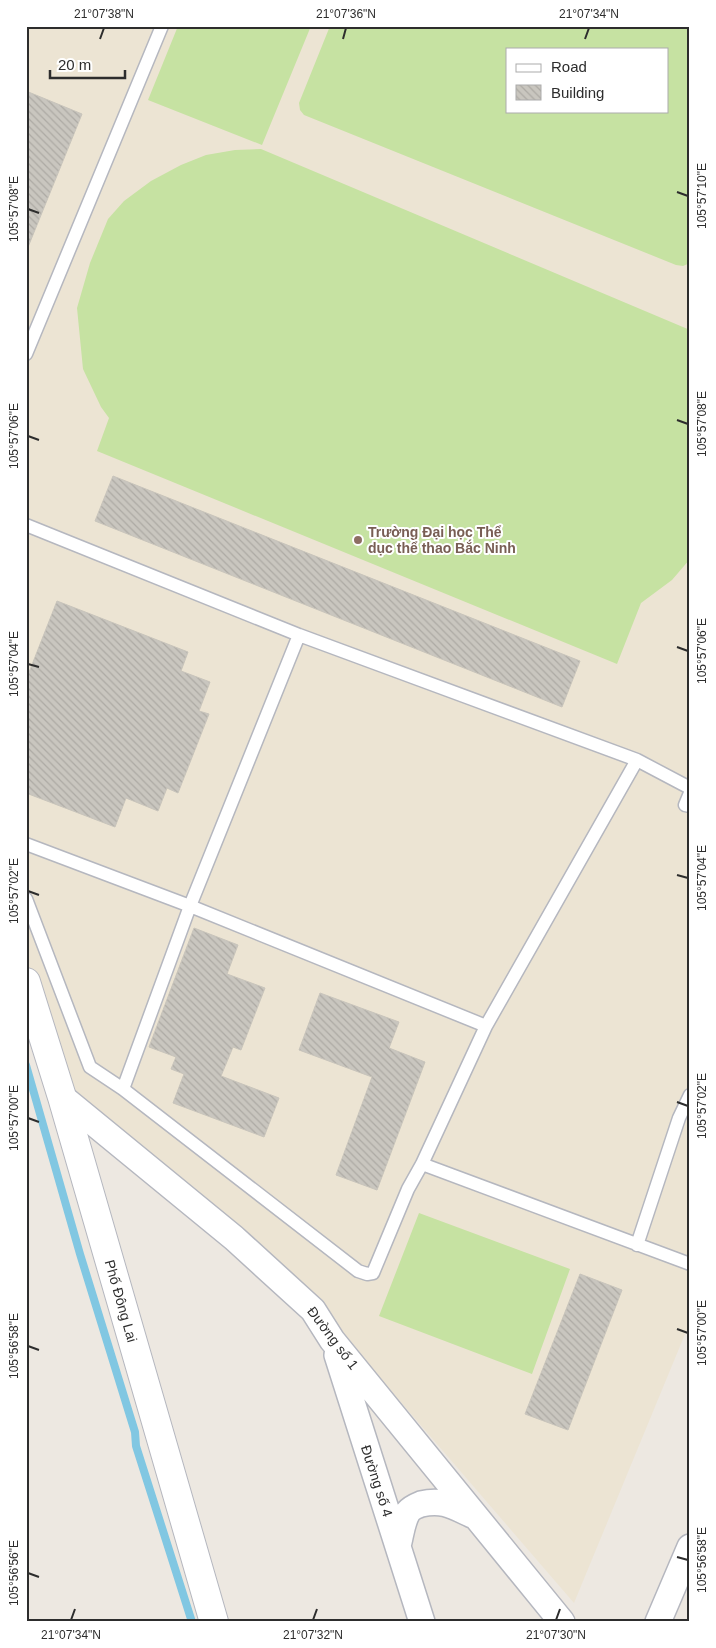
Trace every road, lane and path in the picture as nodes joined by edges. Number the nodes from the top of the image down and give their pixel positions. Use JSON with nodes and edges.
{"nodes":[{"id":1,"x":162,"y":26,"type":"edge"},
{"id":2,"x":26,"y":354,"type":"edge"},
{"id":3,"x":26,"y":525,"type":"edge"},
{"id":4,"x":298,"y":635,"type":"junction"},
{"id":5,"x":637,"y":760,"type":"junction"},
{"id":6,"x":690,"y":788,"type":"edge"},
{"id":7,"x":690,"y":793,"type":"edge"},
{"id":8,"x":690,"y":806,"type":"edge"},
{"id":9,"x":26,"y":844,"type":"edge"},
{"id":10,"x":26,"y":899,"type":"edge"},
{"id":11,"x":190,"y":906,"type":"junction"},
{"id":12,"x":26,"y":982,"type":"edge"},
{"id":13,"x":486,"y":1026,"type":"junction"},
{"id":14,"x":122,"y":1090,"type":"junction"},
{"id":15,"x":690,"y":1094,"type":"edge"},
{"id":16,"x":62,"y":1097,"type":"junction"},
{"id":17,"x":422,"y":1164,"type":"junction"},
{"id":18,"x":637,"y":1245,"type":"junction"},
{"id":19,"x":690,"y":1264,"type":"edge"},
{"id":20,"x":332,"y":1340,"type":"junction"},
{"id":21,"x":478,"y":1518,"type":"junction"},
{"id":22,"x":398,"y":1546,"type":"junction"},
{"id":23,"x":688,"y":1555,"type":"edge"},
{"id":24,"x":214,"y":1622,"type":"edge"},
{"id":25,"x":422,"y":1622,"type":"edge"},
{"id":26,"x":562,"y":1622,"type":"edge"},
{"id":27,"x":658,"y":1622,"type":"edge"}],
"edges":[{"from":1,"to":2,"type":"lane"},
{"from":3,"to":4,"type":"lane"},
{"from":4,"to":5,"type":"lane"},
{"from":4,"to":11,"type":"lane"},
{"from":5,"to":6,"type":"lane"},
{"from":5,"to":13,"type":"lane"},
{"from":7,"to":8,"type":"lane"},
{"from":9,"to":11,"type":"lane"},
{"from":10,"to":14,"type":"lane"},
{"from":11,"to":13,"type":"lane"},
{"from":11,"to":14,"type":"lane"},
{"from":12,"to":16,"type":"street","name":"Phố Đông Lai"},
{"from":13,"to":17,"type":"lane"},
{"from":14,"to":17,"type":"lane"},
{"from":15,"to":18,"type":"lane"},
{"from":16,"to":20,"type":"street","name":"Đường số 1"},
{"from":16,"to":24,"type":"street","name":"Phố Đông Lai"},
{"from":17,"to":18,"type":"lane"},
{"from":18,"to":19,"type":"lane"},
{"from":20,"to":21,"type":"street","name":"Đường số 1"},
{"from":20,"to":22,"type":"street","name":"Đường số 4"},
{"from":21,"to":22,"type":"street"},
{"from":21,"to":26,"type":"street","name":"Đường số 1"},
{"from":22,"to":25,"type":"street","name":"Đường số 4"},
{"from":23,"to":27,"type":"street"}]}
